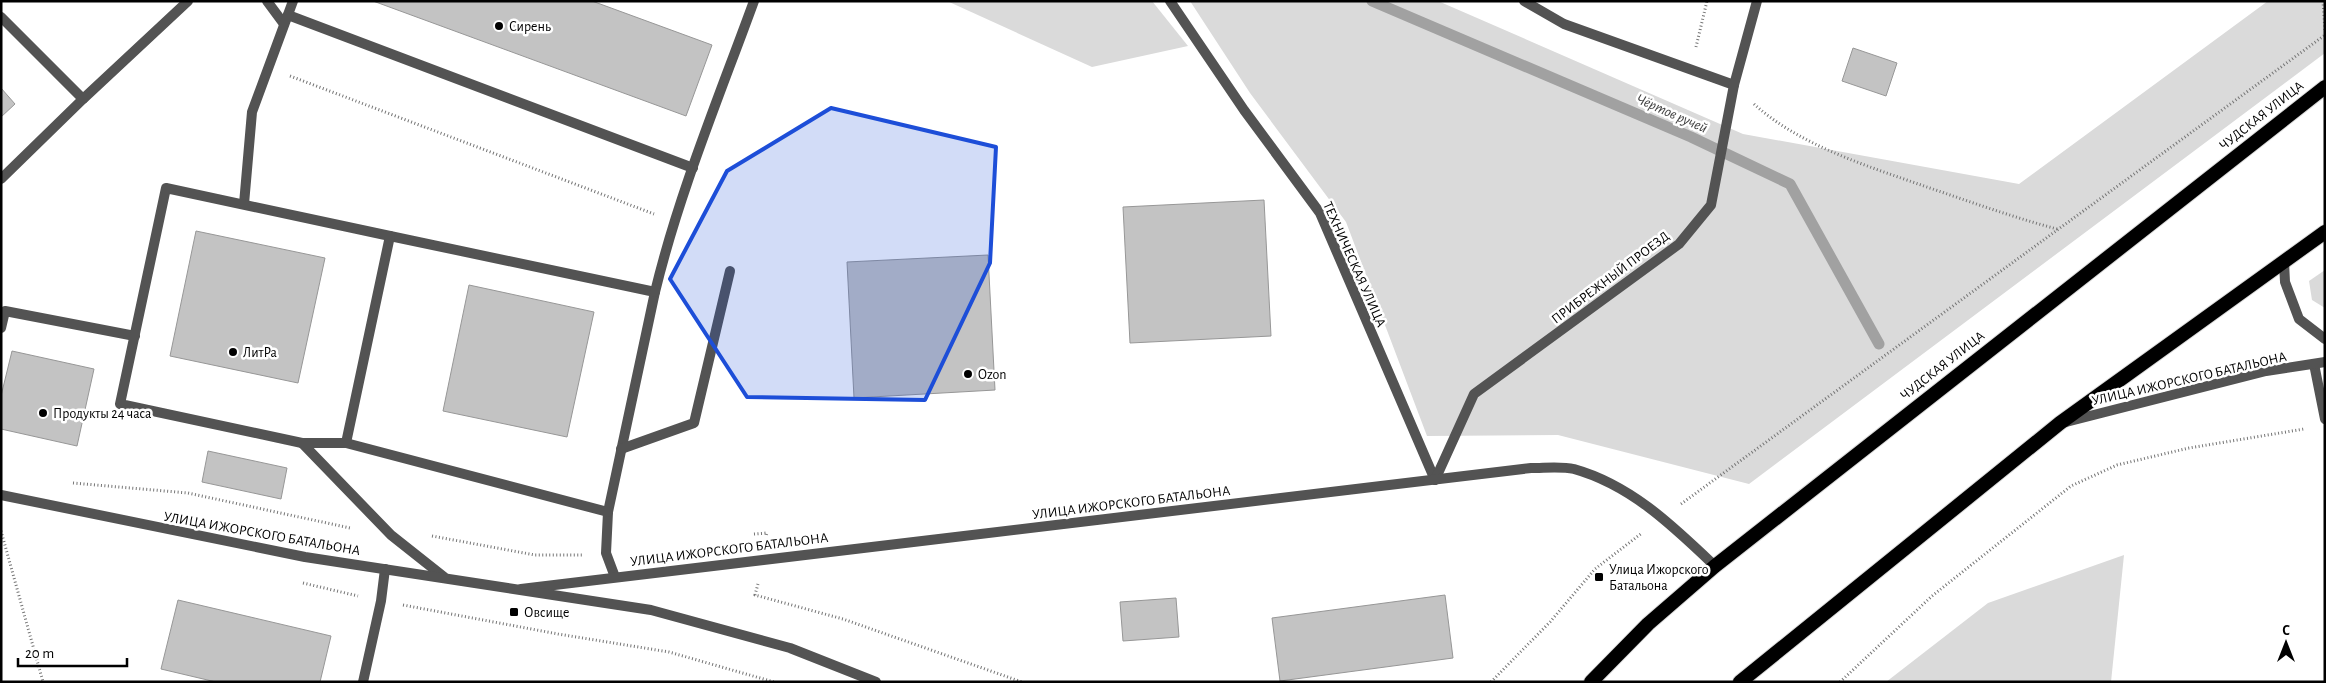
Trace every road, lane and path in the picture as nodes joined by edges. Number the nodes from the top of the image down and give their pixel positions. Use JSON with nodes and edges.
{"nodes":[{"id":1,"x":188,"y":1,"type":"edge"},
{"id":2,"x":267,"y":1,"type":"edge"},
{"id":3,"x":293,"y":1,"type":"edge"},
{"id":4,"x":754,"y":1,"type":"edge"},
{"id":5,"x":1170,"y":1,"type":"edge"},
{"id":6,"x":1524,"y":1,"type":"edge"},
{"id":7,"x":1707,"y":1,"type":"edge"},
{"id":8,"x":1757,"y":1,"type":"edge"},
{"id":9,"x":2323,"y":1,"type":"edge"},
{"id":10,"x":1,"y":17,"type":"edge"},
{"id":11,"x":286,"y":19,"type":"junction"},
{"id":12,"x":2325,"y":31,"type":"edge"},
{"id":13,"x":2325,"y":35,"type":"edge"},
{"id":14,"x":268,"y":68,"type":"junction"},
{"id":15,"x":1690,"y":69,"type":"junction"},
{"id":16,"x":1734,"y":85,"type":"junction"},
{"id":17,"x":2325,"y":86,"type":"edge"},
{"id":18,"x":83,"y":99,"type":"junction"},
{"id":19,"x":693,"y":168,"type":"junction"},
{"id":20,"x":1,"y":179,"type":"edge"},
{"id":21,"x":244,"y":204,"type":"junction"},
{"id":22,"x":675,"y":222,"type":"junction"},
{"id":23,"x":2057,"y":229,"type":"junction"},
{"id":24,"x":2325,"y":232,"type":"edge"},
{"id":25,"x":390,"y":236,"type":"junction"},
{"id":26,"x":2284,"y":262,"type":"junction"},
{"id":27,"x":730,"y":271,"type":"dead end"},
{"id":28,"x":655,"y":292,"type":"junction"},
{"id":29,"x":1,"y":328,"type":"edge"},
{"id":30,"x":135,"y":336,"type":"junction"},
{"id":31,"x":2325,"y":339,"type":"edge"},
{"id":32,"x":2320,"y":363,"type":"edge"},
{"id":33,"x":2325,"y":419,"type":"edge"},
{"id":34,"x":2060,"y":423,"type":"junction"},
{"id":35,"x":2305,"y":429,"type":"dead end"},
{"id":36,"x":346,"y":443,"type":"junction"},
{"id":37,"x":302,"y":444,"type":"junction"},
{"id":38,"x":621,"y":450,"type":"junction"},
{"id":39,"x":1435,"y":480,"type":"junction"},
{"id":40,"x":71,"y":483,"type":"dead end"},
{"id":41,"x":1,"y":495,"type":"edge"},
{"id":42,"x":608,"y":512,"type":"junction"},
{"id":43,"x":1663,"y":516,"type":"junction"},
{"id":44,"x":1,"y":531,"type":"edge"},
{"id":45,"x":391,"y":535,"type":"junction"},
{"id":46,"x":748,"y":535,"type":"dead end"},
{"id":47,"x":606,"y":553,"type":"junction"},
{"id":48,"x":762,"y":558,"type":"junction"},
{"id":49,"x":1714,"y":566,"type":"junction"},
{"id":50,"x":385,"y":569,"type":"junction"},
{"id":51,"x":444,"y":577,"type":"junction"},
{"id":52,"x":615,"y":577,"type":"junction"},
{"id":53,"x":520,"y":589,"type":"junction"},
{"id":54,"x":43,"y":682,"type":"edge"},
{"id":55,"x":363,"y":682,"type":"edge"},
{"id":56,"x":876,"y":682,"type":"edge"},
{"id":57,"x":1022,"y":682,"type":"edge"},
{"id":58,"x":1491,"y":682,"type":"edge"},
{"id":59,"x":1591,"y":682,"type":"edge"},
{"id":60,"x":1740,"y":682,"type":"edge"},
{"id":61,"x":1840,"y":682,"type":"edge"}],
"edges":[{"from":1,"to":18,"type":"street"},
{"from":2,"to":11,"type":"street"},
{"from":3,"to":11,"type":"street"},
{"from":4,"to":19,"type":"street"},
{"from":5,"to":39,"type":"street","name":"ТЕХНИЧЕСКАЯ УЛИЦА"},
{"from":6,"to":15,"type":"street"},
{"from":7,"to":15,"type":"path"},
{"from":8,"to":16,"type":"street","name":"ПРИБРЕЖНЫЙ ПРОЕЗД"},
{"from":9,"to":12,"type":"path"},
{"from":10,"to":18,"type":"street"},
{"from":11,"to":14,"type":"street"},
{"from":11,"to":19,"type":"street"},
{"from":13,"to":23,"type":"path"},
{"from":14,"to":21,"type":"street"},
{"from":14,"to":22,"type":"path"},
{"from":15,"to":16,"type":"street"},
{"from":16,"to":23,"type":"path"},
{"from":16,"to":39,"type":"street","name":"ПРИБРЕЖНЫЙ ПРОЕЗД"},
{"from":17,"to":49,"type":"highway","name":"ЧУДСКАЯ УЛИЦА"},
{"from":18,"to":20,"type":"street"},
{"from":19,"to":22,"type":"street"},
{"from":21,"to":25,"type":"street"},
{"from":21,"to":30,"type":"street"},
{"from":22,"to":28,"type":"street"},
{"from":23,"to":43,"type":"path"},
{"from":24,"to":26,"type":"highway"},
{"from":25,"to":28,"type":"street"},
{"from":25,"to":36,"type":"street"},
{"from":26,"to":31,"type":"street"},
{"from":26,"to":34,"type":"highway"},
{"from":27,"to":38,"type":"street"},
{"from":28,"to":38,"type":"street"},
{"from":29,"to":30,"type":"street"},
{"from":30,"to":37,"type":"street"},
{"from":32,"to":33,"type":"street"},
{"from":32,"to":34,"type":"street","name":"УЛИЦА ИЖОРСКОГО БАТАЛЬОНА"},
{"from":34,"to":60,"type":"highway"},
{"from":35,"to":61,"type":"path"},
{"from":36,"to":37,"type":"street"},
{"from":36,"to":42,"type":"street"},
{"from":37,"to":45,"type":"street"},
{"from":38,"to":42,"type":"street"},
{"from":39,"to":43,"type":"street","name":"УЛИЦА ИЖОРСКОГО БАТАЛЬОНА"},
{"from":39,"to":48,"type":"street","name":"УЛИЦА ИЖОРСКОГО БАТАЛЬОНА"},
{"from":40,"to":45,"type":"path"},
{"from":41,"to":50,"type":"street","name":"УЛИЦА ИЖОРСКОГО БАТАЛЬОНА"},
{"from":42,"to":47,"type":"street"},
{"from":43,"to":49,"type":"street","name":"УЛИЦА ИЖОРСКОГО БАТАЛЬОНА"},
{"from":43,"to":58,"type":"path"},
{"from":44,"to":54,"type":"path"},
{"from":45,"to":47,"type":"path"},
{"from":45,"to":51,"type":"street"},
{"from":46,"to":48,"type":"path"},
{"from":47,"to":52,"type":"street"},
{"from":48,"to":52,"type":"street","name":"УЛИЦА ИЖОРСКОГО БАТАЛЬОНА"},
{"from":48,"to":57,"type":"path"},
{"from":49,"to":59,"type":"highway","name":"ЧУДСКАЯ УЛИЦА"},
{"from":50,"to":51,"type":"street","name":"УЛИЦА ИЖОРСКОГО БАТАЛЬОНА"},
{"from":50,"to":55,"type":"street"},
{"from":51,"to":53,"type":"street","name":"УЛИЦА ИЖОРСКОГО БАТАЛЬОНА"},
{"from":52,"to":53,"type":"street","name":"УЛИЦА ИЖОРСКОГО БАТАЛЬОНА"},
{"from":53,"to":56,"type":"street","name":"УЛИЦА ИЖОРСКОГО БАТАЛЬОНА"}]}
